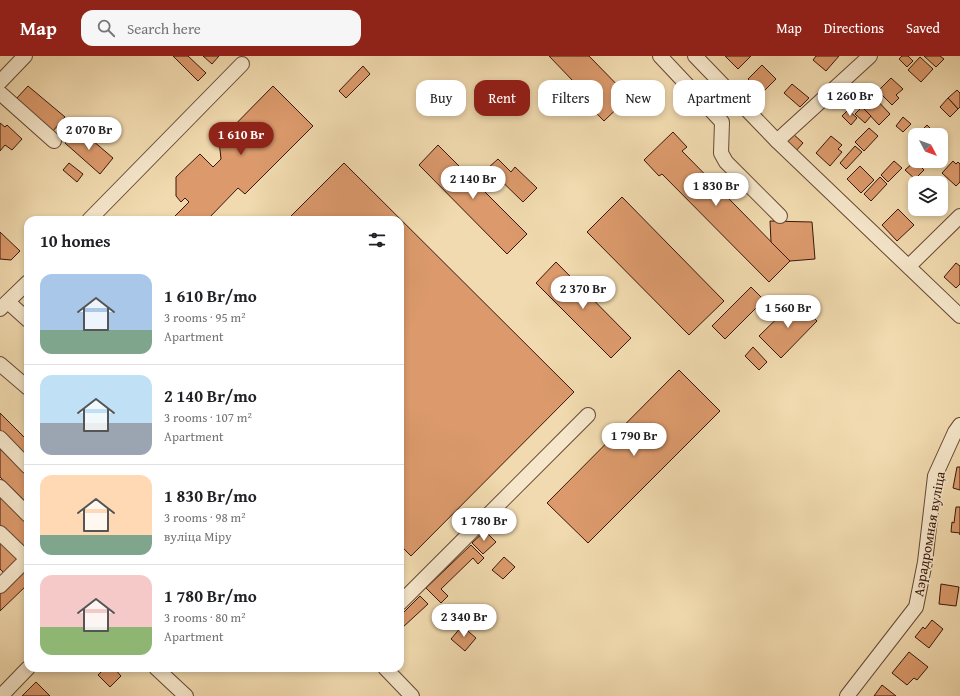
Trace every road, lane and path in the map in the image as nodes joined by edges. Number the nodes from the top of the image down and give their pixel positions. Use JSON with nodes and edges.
{"nodes":[{"id":1,"x":25,"y":56,"type":"edge"},
{"id":2,"x":660,"y":56,"type":"edge"},
{"id":3,"x":695,"y":56,"type":"edge"},
{"id":4,"x":870,"y":56,"type":"edge"},
{"id":5,"x":242,"y":64,"type":"dead end"},
{"id":6,"x":0,"y":82,"type":"edge"},
{"id":7,"x":0,"y":94,"type":"edge"},
{"id":8,"x":54,"y":141,"type":"dead end"},
{"id":9,"x":777,"y":141,"type":"junction"},
{"id":10,"x":93,"y":216,"type":"edge"},
{"id":11,"x":780,"y":216,"type":"dead end"},
{"id":12,"x":960,"y":216,"type":"edge"},
{"id":13,"x":909,"y":266,"type":"junction"},
{"id":14,"x":24,"y":286,"type":"edge"},
{"id":15,"x":4,"y":306,"type":"edge"},
{"id":16,"x":960,"y":316,"type":"edge"},
{"id":17,"x":24,"y":318,"type":"edge"},
{"id":18,"x":0,"y":364,"type":"edge"},
{"id":19,"x":24,"y":385,"type":"edge"},
{"id":20,"x":588,"y":415,"type":"dead end"},
{"id":21,"x":958,"y":429,"type":"edge"},
{"id":22,"x":0,"y":438,"type":"edge"},
{"id":23,"x":24,"y":463,"type":"edge"},
{"id":24,"x":0,"y":487,"type":"edge"},
{"id":25,"x":24,"y":511,"type":"edge"},
{"id":26,"x":0,"y":533,"type":"edge"},
{"id":27,"x":24,"y":555,"type":"edge"},
{"id":28,"x":24,"y":562,"type":"edge"},
{"id":29,"x":2,"y":581,"type":"edge"},
{"id":30,"x":404,"y":599,"type":"edge"},
{"id":31,"x":24,"y":672,"type":"edge"},
{"id":32,"x":160,"y":672,"type":"edge"},
{"id":33,"x":389,"y":672,"type":"edge"},
{"id":34,"x":1,"y":696,"type":"edge"},
{"id":35,"x":186,"y":696,"type":"edge"},
{"id":36,"x":412,"y":696,"type":"edge"},
{"id":37,"x":846,"y":696,"type":"edge"}],
"edges":[{"from":1,"to":6,"type":"street"},
{"from":2,"to":11,"type":"street"},
{"from":3,"to":9,"type":"street"},
{"from":4,"to":9,"type":"street"},
{"from":5,"to":10,"type":"street"},
{"from":7,"to":8,"type":"street"},
{"from":9,"to":13,"type":"street"},
{"from":12,"to":13,"type":"street"},
{"from":13,"to":16,"type":"street"},
{"from":14,"to":15,"type":"street"},
{"from":15,"to":17,"type":"street"},
{"from":18,"to":19,"type":"street"},
{"from":20,"to":30,"type":"street"},
{"from":21,"to":37,"type":"street","name":"Аэрадромная вуліца"},
{"from":22,"to":23,"type":"street"},
{"from":24,"to":25,"type":"street"},
{"from":26,"to":27,"type":"street"},
{"from":28,"to":29,"type":"street"},
{"from":31,"to":34,"type":"street"},
{"from":32,"to":35,"type":"street"},
{"from":33,"to":36,"type":"street"}]}
